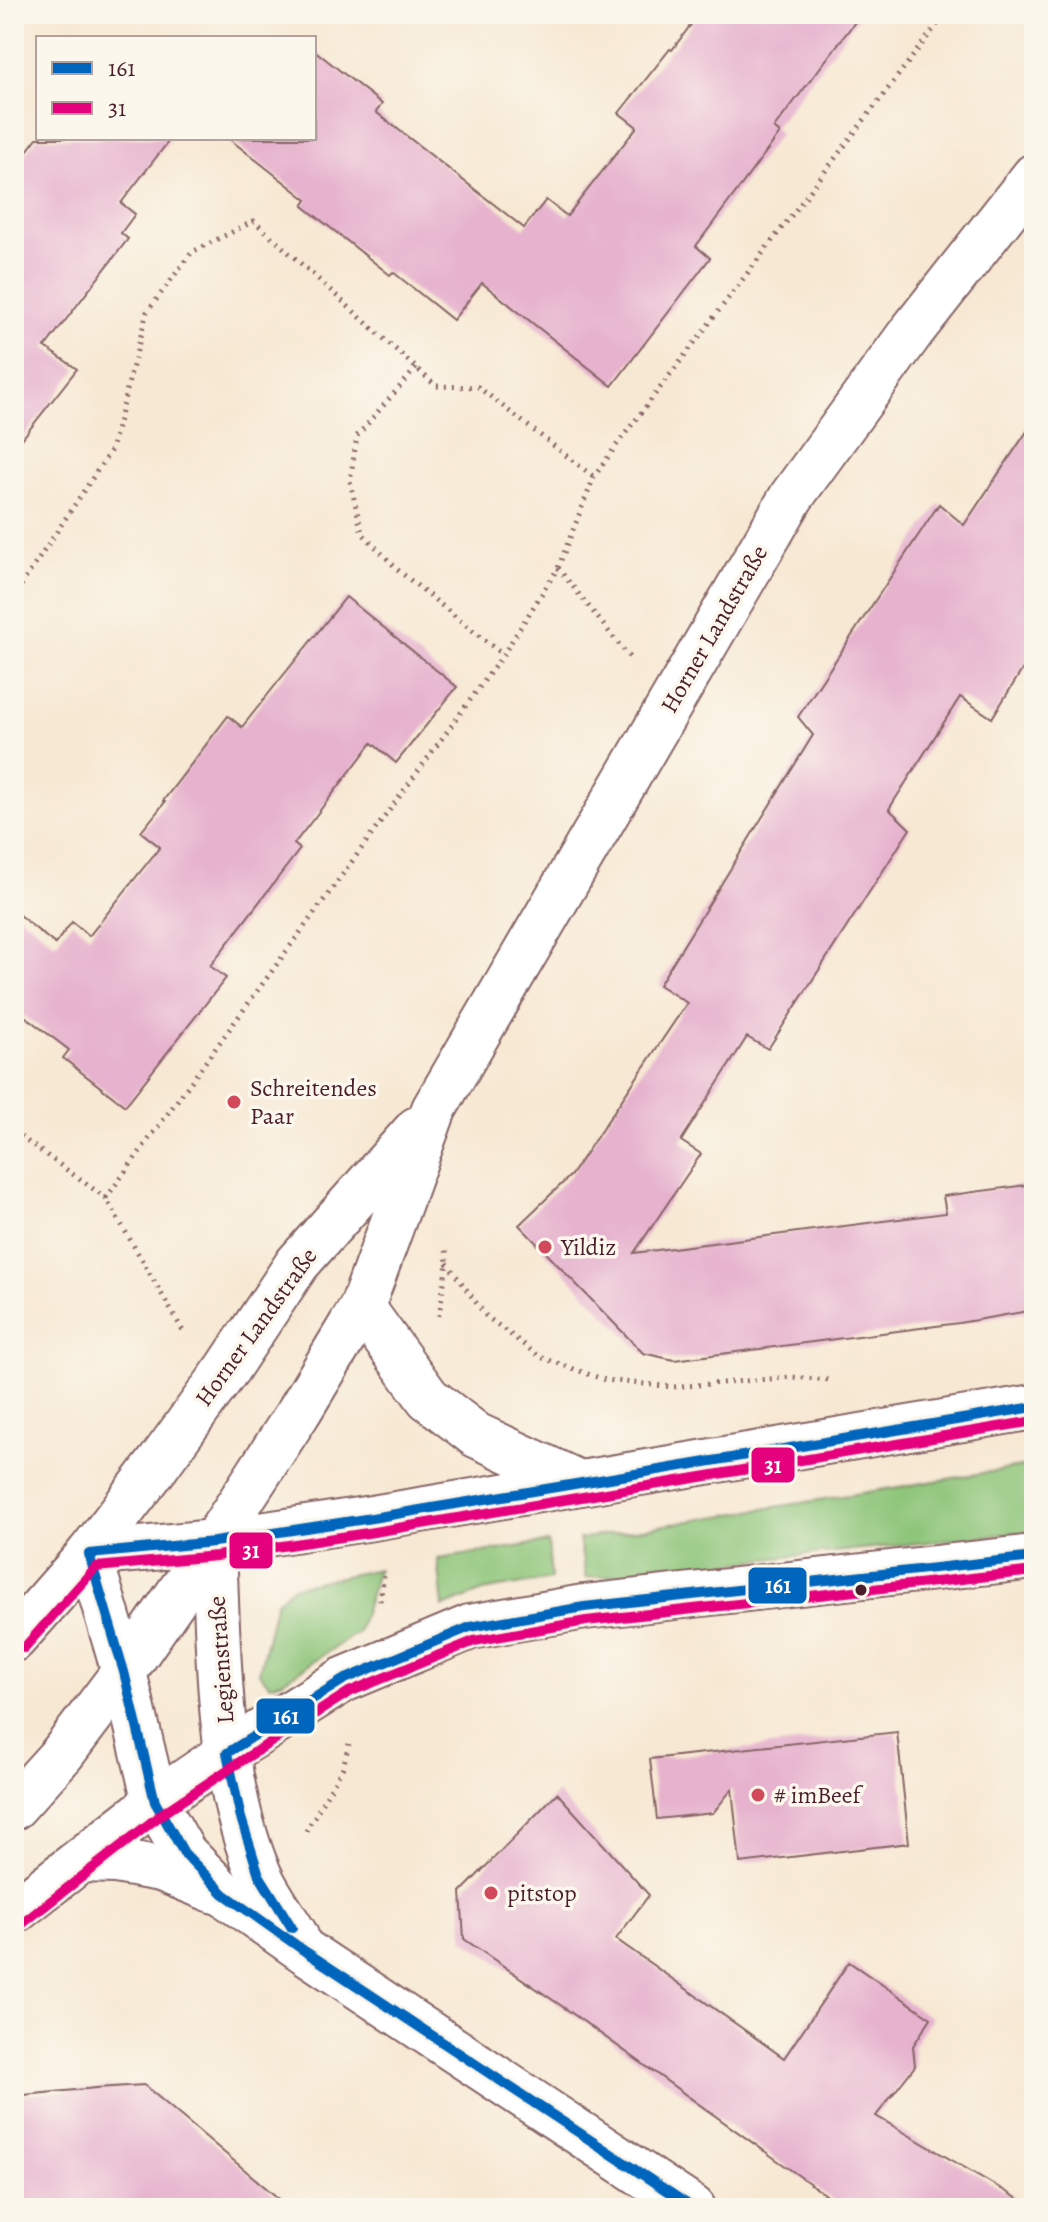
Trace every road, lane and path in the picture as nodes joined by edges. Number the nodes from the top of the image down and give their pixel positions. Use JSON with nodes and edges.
{"nodes":[{"id":1,"x":945,"y":14,"type":"edge"},
{"id":2,"x":1034,"y":176,"type":"edge"},
{"id":3,"x":416,"y":368,"type":"junction"},
{"id":4,"x":594,"y":477,"type":"junction"},
{"id":5,"x":558,"y":568,"type":"junction"},
{"id":6,"x":14,"y":586,"type":"edge"},
{"id":7,"x":503,"y":655,"type":"junction"},
{"id":8,"x":669,"y":707,"type":"junction"},
{"id":9,"x":434,"y":1109,"type":"junction"},
{"id":10,"x":14,"y":1132,"type":"edge"},
{"id":11,"x":106,"y":1198,"type":"junction"},
{"id":12,"x":447,"y":1263,"type":"dead end"},
{"id":13,"x":362,"y":1307,"type":"junction"},
{"id":14,"x":835,"y":1381,"type":"dead end"},
{"id":15,"x":215,"y":1385,"type":"junction"},
{"id":16,"x":1034,"y":1407,"type":"edge"},
{"id":17,"x":579,"y":1483,"type":"junction"},
{"id":18,"x":214,"y":1542,"type":"junction"},
{"id":19,"x":89,"y":1554,"type":"junction"},
{"id":20,"x":1034,"y":1557,"type":"edge"},
{"id":21,"x":14,"y":1639,"type":"edge"},
{"id":22,"x":367,"y":1669,"type":"junction"},
{"id":23,"x":124,"y":1672,"type":"junction"},
{"id":24,"x":227,"y":1753,"type":"junction"},
{"id":25,"x":155,"y":1802,"type":"junction"},
{"id":26,"x":14,"y":1807,"type":"edge"},
{"id":27,"x":82,"y":1860,"type":"junction"},
{"id":28,"x":242,"y":1885,"type":"junction"},
{"id":29,"x":14,"y":1912,"type":"edge"},
{"id":30,"x":693,"y":2208,"type":"edge"}],
"edges":[{"from":1,"to":4,"type":"path"},
{"from":2,"to":8,"type":"street","name":"Horner Landstraße"},
{"from":3,"to":4,"type":"path"},
{"from":3,"to":6,"type":"path"},
{"from":3,"to":7,"type":"path"},
{"from":4,"to":5,"type":"path"},
{"from":5,"to":7,"type":"path"},
{"from":5,"to":8,"type":"path"},
{"from":7,"to":11,"type":"path"},
{"from":8,"to":9,"type":"street","name":"Horner Landstraße"},
{"from":9,"to":13,"type":"street","name":"Horner Landstraße"},
{"from":9,"to":15,"type":"street","name":"Horner Landstraße"},
{"from":10,"to":11,"type":"path"},
{"from":11,"to":15,"type":"path"},
{"from":12,"to":14,"type":"path"},
{"from":13,"to":17,"type":"street"},
{"from":13,"to":18,"type":"street","name":"Horner Landstraße"},
{"from":15,"to":19,"type":"street","name":"Horner Landstraße"},
{"from":16,"to":17,"type":"street"},
{"from":17,"to":18,"type":"street"},
{"from":18,"to":19,"type":"street"},
{"from":18,"to":23,"type":"street","name":"Horner Landstraße"},
{"from":18,"to":24,"type":"street","name":"Legienstraße"},
{"from":19,"to":21,"type":"street","name":"Horner Landstraße"},
{"from":19,"to":23,"type":"street"},
{"from":20,"to":22,"type":"street"},
{"from":22,"to":24,"type":"street"},
{"from":22,"to":28,"type":"path"},
{"from":23,"to":25,"type":"street"},
{"from":23,"to":26,"type":"street","name":"Horner Landstraße"},
{"from":24,"to":25,"type":"street"},
{"from":24,"to":28,"type":"street","name":"Legienstraße"},
{"from":25,"to":27,"type":"street"},
{"from":25,"to":28,"type":"street"},
{"from":27,"to":28,"type":"street"},
{"from":27,"to":29,"type":"street"},
{"from":28,"to":30,"type":"street"}]}
